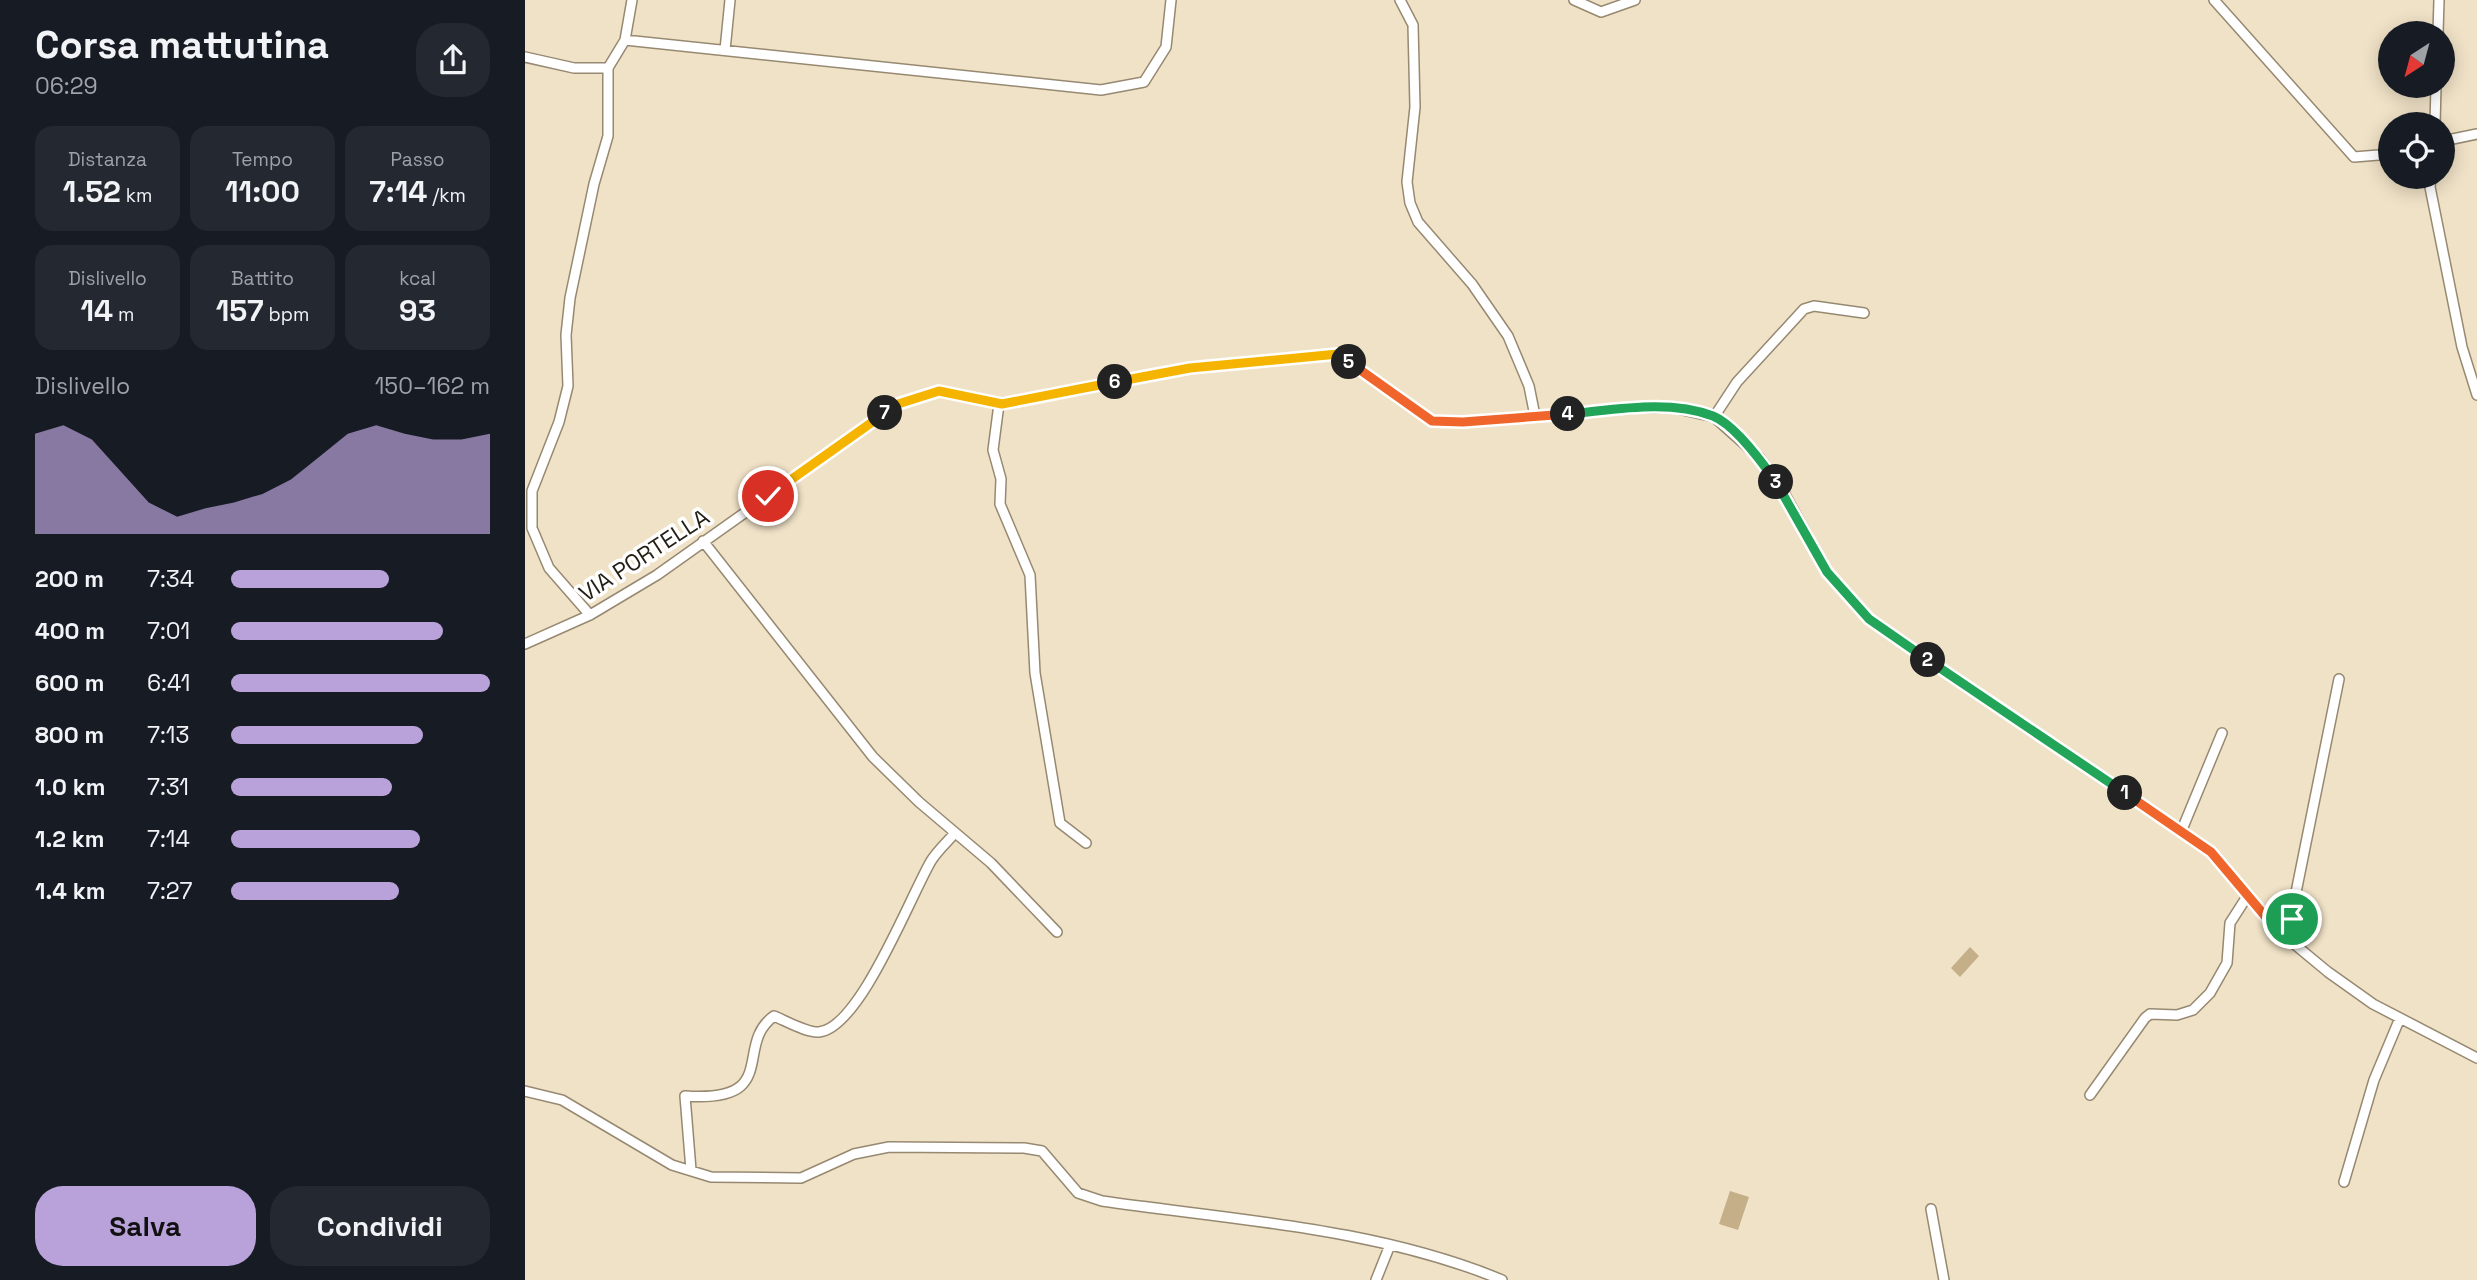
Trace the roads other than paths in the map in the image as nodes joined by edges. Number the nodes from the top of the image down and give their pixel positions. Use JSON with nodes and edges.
{"nodes":[{"id":1,"x":632,"y":0,"type":"edge"},
{"id":2,"x":730,"y":0,"type":"edge"},
{"id":3,"x":1171,"y":0,"type":"edge"},
{"id":4,"x":1400,"y":0,"type":"edge"},
{"id":5,"x":1574,"y":0,"type":"edge"},
{"id":6,"x":1635,"y":0,"type":"edge"},
{"id":7,"x":2214,"y":0,"type":"edge"},
{"id":8,"x":2439,"y":0,"type":"edge"},
{"id":9,"x":2438,"y":21,"type":"edge"},
{"id":10,"x":625,"y":40,"type":"junction"},
{"id":11,"x":725,"y":50,"type":"junction"},
{"id":12,"x":525,"y":57,"type":"edge"},
{"id":13,"x":608,"y":68,"type":"junction"},
{"id":14,"x":2477,"y":134,"type":"edge"},
{"id":15,"x":2455,"y":139,"type":"edge"},
{"id":16,"x":2378,"y":155,"type":"edge"},
{"id":17,"x":2430,"y":189,"type":"edge"},
{"id":18,"x":1864,"y":313,"type":"dead end"},
{"id":19,"x":2477,"y":395,"type":"edge"},
{"id":20,"x":999,"y":404,"type":"junction"},
{"id":21,"x":1535,"y":416,"type":"junction"},
{"id":22,"x":1714,"y":417,"type":"junction"},
{"id":23,"x":703,"y":541,"type":"junction"},
{"id":24,"x":590,"y":615,"type":"junction"},
{"id":25,"x":525,"y":644,"type":"edge"},
{"id":26,"x":2339,"y":679,"type":"dead end"},
{"id":27,"x":2222,"y":733,"type":"dead end"},
{"id":28,"x":2181,"y":832,"type":"junction"},
{"id":29,"x":955,"y":833,"type":"junction"},
{"id":30,"x":1086,"y":844,"type":"dead end"},
{"id":31,"x":2248,"y":895,"type":"junction"},
{"id":32,"x":1056,"y":932,"type":"dead end"},
{"id":33,"x":2287,"y":937,"type":"junction"},
{"id":34,"x":2400,"y":1018,"type":"junction"},
{"id":35,"x":2477,"y":1058,"type":"edge"},
{"id":36,"x":525,"y":1091,"type":"edge"},
{"id":37,"x":2091,"y":1095,"type":"dead end"},
{"id":38,"x":691,"y":1171,"type":"junction"},
{"id":39,"x":2344,"y":1182,"type":"dead end"},
{"id":40,"x":1931,"y":1209,"type":"dead end"},
{"id":41,"x":1391,"y":1245,"type":"junction"},
{"id":42,"x":1376,"y":1280,"type":"edge"},
{"id":43,"x":1502,"y":1280,"type":"edge"},
{"id":44,"x":1944,"y":1280,"type":"edge"}],
"edges":[{"from":1,"to":10,"type":"street"},
{"from":2,"to":11,"type":"street"},
{"from":3,"to":11,"type":"street"},
{"from":4,"to":21,"type":"street"},
{"from":5,"to":6,"type":"street"},
{"from":7,"to":16,"type":"street"},
{"from":8,"to":9,"type":"street"},
{"from":10,"to":11,"type":"street"},
{"from":10,"to":13,"type":"street"},
{"from":12,"to":13,"type":"street"},
{"from":13,"to":24,"type":"street"},
{"from":14,"to":15,"type":"street"},
{"from":17,"to":19,"type":"street"},
{"from":18,"to":22,"type":"street"},
{"from":20,"to":21,"type":"street","name":"VIA PORTELLA"},
{"from":20,"to":23,"type":"street","name":"VIA PORTELLA"},
{"from":20,"to":30,"type":"street"},
{"from":21,"to":22,"type":"street","name":"VIA PORTELLA"},
{"from":22,"to":28,"type":"street","name":"VIA PORTELLA"},
{"from":23,"to":24,"type":"street","name":"VIA PORTELLA"},
{"from":23,"to":29,"type":"street"},
{"from":24,"to":25,"type":"street","name":"VIA PORTELLA"},
{"from":26,"to":33,"type":"street"},
{"from":27,"to":28,"type":"street"},
{"from":28,"to":31,"type":"street","name":"VIA PORTELLA"},
{"from":29,"to":32,"type":"street"},
{"from":29,"to":38,"type":"street"},
{"from":31,"to":33,"type":"street","name":"VIA PORTELLA"},
{"from":31,"to":37,"type":"street"},
{"from":33,"to":34,"type":"street","name":"VIA PORTELLA"},
{"from":34,"to":35,"type":"street","name":"VIA PORTELLA"},
{"from":34,"to":39,"type":"street"},
{"from":36,"to":38,"type":"street"},
{"from":38,"to":41,"type":"street"},
{"from":40,"to":44,"type":"street"},
{"from":41,"to":42,"type":"street"},
{"from":41,"to":43,"type":"street"}]}
